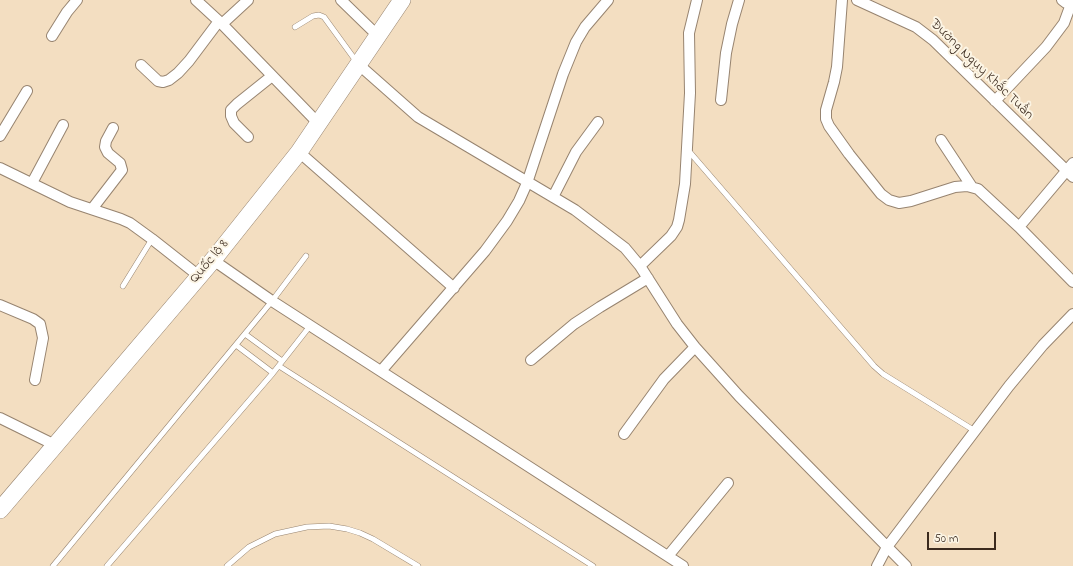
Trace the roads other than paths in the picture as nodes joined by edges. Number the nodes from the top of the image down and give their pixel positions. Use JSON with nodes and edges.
{"nodes":[{"id":1,"x":77,"y":0,"type":"edge"},
{"id":2,"x":196,"y":0,"type":"edge"},
{"id":3,"x":248,"y":0,"type":"edge"},
{"id":4,"x":341,"y":0,"type":"edge"},
{"id":5,"x":402,"y":0,"type":"edge"},
{"id":6,"x":608,"y":0,"type":"edge"},
{"id":7,"x":697,"y":0,"type":"edge"},
{"id":8,"x":739,"y":0,"type":"edge"},
{"id":9,"x":842,"y":0,"type":"edge"},
{"id":10,"x":857,"y":0,"type":"edge"},
{"id":11,"x":1069,"y":3,"type":"edge"},
{"id":12,"x":220,"y":23,"type":"junction"},
{"id":13,"x":295,"y":27,"type":"dead end"},
{"id":14,"x":378,"y":35,"type":"junction"},
{"id":15,"x":52,"y":36,"type":"dead end"},
{"id":16,"x":358,"y":64,"type":"junction"},
{"id":17,"x":142,"y":65,"type":"dead end"},
{"id":18,"x":272,"y":76,"type":"junction"},
{"id":19,"x":27,"y":91,"type":"dead end"},
{"id":20,"x":721,"y":100,"type":"dead end"},
{"id":21,"x":995,"y":100,"type":"junction"},
{"id":22,"x":598,"y":122,"type":"dead end"},
{"id":23,"x":319,"y":124,"type":"junction"},
{"id":24,"x":63,"y":125,"type":"dead end"},
{"id":25,"x":113,"y":128,"type":"dead end"},
{"id":26,"x":0,"y":136,"type":"edge"},
{"id":27,"x":248,"y":137,"type":"dead end"},
{"id":28,"x":941,"y":140,"type":"dead end"},
{"id":29,"x":687,"y":149,"type":"junction"},
{"id":30,"x":299,"y":152,"type":"junction"},
{"id":31,"x":0,"y":168,"type":"edge"},
{"id":32,"x":1071,"y":170,"type":"edge"},
{"id":33,"x":32,"y":183,"type":"junction"},
{"id":34,"x":527,"y":183,"type":"junction"},
{"id":35,"x":972,"y":187,"type":"junction"},
{"id":36,"x":553,"y":197,"type":"junction"},
{"id":37,"x":92,"y":209,"type":"junction"},
{"id":38,"x":1019,"y":227,"type":"junction"},
{"id":39,"x":152,"y":239,"type":"junction"},
{"id":40,"x":306,"y":256,"type":"dead end"},
{"id":41,"x":213,"y":260,"type":"junction"},
{"id":42,"x":640,"y":266,"type":"junction"},
{"id":43,"x":199,"y":276,"type":"junction"},
{"id":44,"x":648,"y":278,"type":"junction"},
{"id":45,"x":1073,"y":282,"type":"edge"},
{"id":46,"x":123,"y":286,"type":"dead end"},
{"id":47,"x":454,"y":288,"type":"junction"},
{"id":48,"x":272,"y":301,"type":"junction"},
{"id":49,"x":0,"y":305,"type":"edge"},
{"id":50,"x":1073,"y":314,"type":"edge"},
{"id":51,"x":310,"y":326,"type":"junction"},
{"id":52,"x":245,"y":334,"type":"junction"},
{"id":53,"x":236,"y":345,"type":"junction"},
{"id":54,"x":695,"y":347,"type":"junction"},
{"id":55,"x":532,"y":360,"type":"dead end"},
{"id":56,"x":281,"y":363,"type":"junction"},
{"id":57,"x":381,"y":371,"type":"junction"},
{"id":58,"x":273,"y":373,"type":"junction"},
{"id":59,"x":35,"y":380,"type":"dead end"},
{"id":60,"x":0,"y":418,"type":"edge"},
{"id":61,"x":975,"y":431,"type":"junction"},
{"id":62,"x":624,"y":434,"type":"dead end"},
{"id":63,"x":55,"y":445,"type":"junction"},
{"id":64,"x":728,"y":483,"type":"dead end"},
{"id":65,"x":0,"y":510,"type":"edge"},
{"id":66,"x":887,"y":547,"type":"junction"},
{"id":67,"x":668,"y":556,"type":"junction"},
{"id":68,"x":53,"y":566,"type":"edge"},
{"id":69,"x":107,"y":566,"type":"edge"},
{"id":70,"x":227,"y":566,"type":"edge"},
{"id":71,"x":418,"y":566,"type":"edge"},
{"id":72,"x":593,"y":566,"type":"edge"},
{"id":73,"x":683,"y":566,"type":"edge"},
{"id":74,"x":877,"y":566,"type":"edge"},
{"id":75,"x":906,"y":566,"type":"edge"}],
"edges":[{"from":1,"to":15,"type":"street"},
{"from":2,"to":12,"type":"street"},
{"from":3,"to":12,"type":"street"},
{"from":4,"to":14,"type":"street"},
{"from":5,"to":14,"type":"highway","name":"Quốc lộ 8"},
{"from":6,"to":34,"type":"street"},
{"from":7,"to":29,"type":"street"},
{"from":8,"to":20,"type":"street"},
{"from":9,"to":35,"type":"street"},
{"from":10,"to":21,"type":"street","name":"Đường Ngụy Khắc Tuần"},
{"from":11,"to":21,"type":"street"},
{"from":12,"to":17,"type":"street"},
{"from":12,"to":18,"type":"street"},
{"from":13,"to":16,"type":"lane"},
{"from":14,"to":16,"type":"highway","name":"Quốc lộ 8"},
{"from":16,"to":23,"type":"highway","name":"Quốc lộ 8"},
{"from":16,"to":34,"type":"street"},
{"from":18,"to":23,"type":"street"},
{"from":18,"to":27,"type":"street"},
{"from":19,"to":26,"type":"street"},
{"from":21,"to":32,"type":"street","name":"Đường Ngụy Khắc Tuần"},
{"from":22,"to":36,"type":"street"},
{"from":23,"to":30,"type":"highway","name":"Quốc lộ 8"},
{"from":24,"to":33,"type":"street"},
{"from":25,"to":37,"type":"street"},
{"from":28,"to":35,"type":"street"},
{"from":29,"to":42,"type":"street"},
{"from":29,"to":61,"type":"lane"},
{"from":30,"to":41,"type":"highway","name":"Quốc lộ 8"},
{"from":30,"to":47,"type":"street"},
{"from":31,"to":33,"type":"street"},
{"from":32,"to":38,"type":"street"},
{"from":33,"to":37,"type":"street"},
{"from":34,"to":36,"type":"street"},
{"from":34,"to":47,"type":"street"},
{"from":35,"to":38,"type":"street"},
{"from":36,"to":42,"type":"street"},
{"from":37,"to":39,"type":"street"},
{"from":38,"to":45,"type":"street"},
{"from":39,"to":43,"type":"street"},
{"from":39,"to":46,"type":"lane"},
{"from":40,"to":48,"type":"lane"},
{"from":41,"to":43,"type":"highway","name":"Quốc lộ 8"},
{"from":41,"to":48,"type":"street"},
{"from":42,"to":44,"type":"street"},
{"from":43,"to":63,"type":"highway","name":"Quốc lộ 8"},
{"from":44,"to":54,"type":"street"},
{"from":44,"to":55,"type":"street"},
{"from":47,"to":57,"type":"street"},
{"from":48,"to":51,"type":"street"},
{"from":48,"to":52,"type":"lane"},
{"from":49,"to":59,"type":"street"},
{"from":50,"to":61,"type":"street"},
{"from":51,"to":56,"type":"lane"},
{"from":51,"to":57,"type":"street"},
{"from":52,"to":53,"type":"lane"},
{"from":52,"to":56,"type":"lane"},
{"from":53,"to":58,"type":"lane"},
{"from":53,"to":68,"type":"lane"},
{"from":54,"to":62,"type":"street"},
{"from":54,"to":66,"type":"street"},
{"from":56,"to":58,"type":"lane"},
{"from":56,"to":72,"type":"lane"},
{"from":57,"to":67,"type":"street"},
{"from":58,"to":69,"type":"lane"},
{"from":60,"to":63,"type":"street"},
{"from":61,"to":66,"type":"street"},
{"from":63,"to":65,"type":"highway","name":"Quốc lộ 8"},
{"from":64,"to":67,"type":"street"},
{"from":66,"to":74,"type":"street"},
{"from":66,"to":75,"type":"street"},
{"from":67,"to":73,"type":"street"},
{"from":70,"to":71,"type":"lane"}]}
